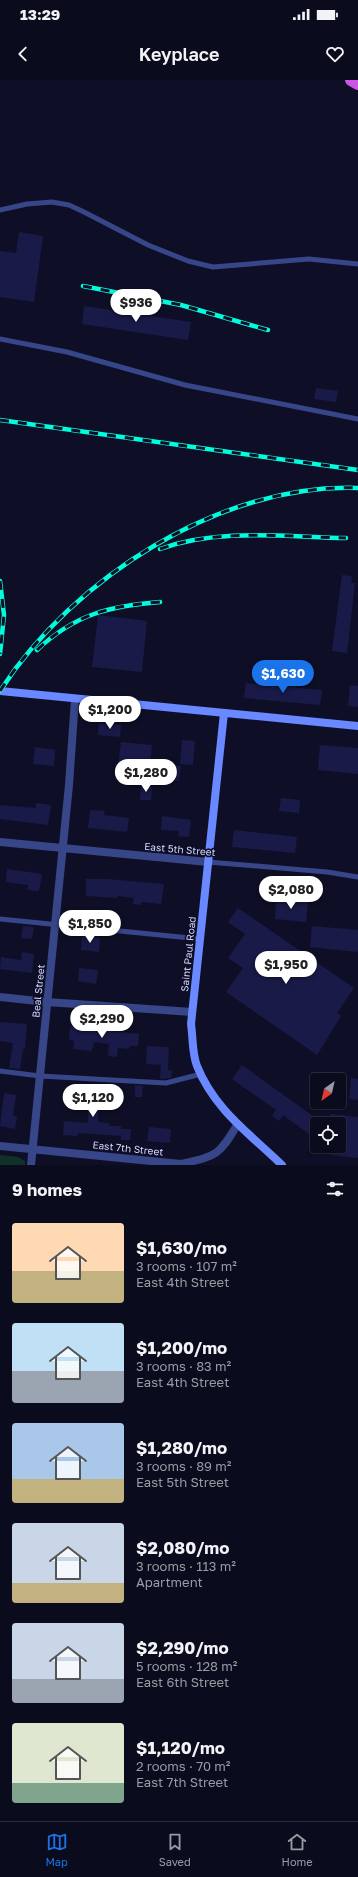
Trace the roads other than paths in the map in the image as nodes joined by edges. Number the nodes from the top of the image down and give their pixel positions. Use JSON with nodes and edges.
{"nodes":[{"id":1,"x":351,"y":80,"type":"edge"},
{"id":2,"x":358,"y":84,"type":"edge"},
{"id":3,"x":0,"y":210,"type":"edge"},
{"id":4,"x":358,"y":264,"type":"edge"},
{"id":5,"x":0,"y":339,"type":"edge"},
{"id":6,"x":358,"y":418,"type":"edge"},
{"id":7,"x":0,"y":690,"type":"edge"},
{"id":8,"x":75,"y":699,"type":"junction"},
{"id":9,"x":224,"y":713,"type":"junction"},
{"id":10,"x":358,"y":726,"type":"edge"},
{"id":11,"x":0,"y":842,"type":"edge"},
{"id":12,"x":63,"y":848,"type":"junction"},
{"id":13,"x":208,"y":862,"type":"junction"},
{"id":14,"x":358,"y":877,"type":"edge"},
{"id":15,"x":0,"y":919,"type":"edge"},
{"id":16,"x":55,"y":924,"type":"junction"},
{"id":17,"x":200,"y":939,"type":"junction"},
{"id":18,"x":0,"y":997,"type":"edge"},
{"id":19,"x":47,"y":1002,"type":"junction"},
{"id":20,"x":192,"y":1012,"type":"junction"},
{"id":21,"x":0,"y":1071,"type":"edge"},
{"id":22,"x":201,"y":1074,"type":"junction"},
{"id":23,"x":40,"y":1076,"type":"junction"},
{"id":24,"x":237,"y":1125,"type":"junction"},
{"id":25,"x":0,"y":1146,"type":"edge"},
{"id":26,"x":33,"y":1149,"type":"junction"},
{"id":27,"x":181,"y":1164,"type":"edge"},
{"id":28,"x":31,"y":1165,"type":"edge"},
{"id":29,"x":282,"y":1165,"type":"edge"}],
"edges":[{"from":1,"to":2,"type":"highway"},
{"from":3,"to":4,"type":"lane"},
{"from":5,"to":6,"type":"lane"},
{"from":7,"to":8,"type":"main road"},
{"from":8,"to":9,"type":"main road"},
{"from":8,"to":12,"type":"street","name":"Beal Street"},
{"from":9,"to":10,"type":"main road"},
{"from":9,"to":13,"type":"main road","name":"Saint Paul Road"},
{"from":11,"to":12,"type":"street","name":"East 5th Street"},
{"from":12,"to":13,"type":"street","name":"East 5th Street"},
{"from":12,"to":16,"type":"street","name":"Beal Street"},
{"from":13,"to":14,"type":"lane","name":"East 5th Street"},
{"from":13,"to":17,"type":"main road","name":"Saint Paul Road"},
{"from":15,"to":16,"type":"lane"},
{"from":16,"to":17,"type":"lane"},
{"from":16,"to":19,"type":"street","name":"Beal Street"},
{"from":17,"to":20,"type":"main road","name":"Saint Paul Road"},
{"from":18,"to":19,"type":"street"},
{"from":19,"to":20,"type":"street"},
{"from":19,"to":23,"type":"street","name":"Beal Street"},
{"from":20,"to":22,"type":"main road","name":"Saint Paul Road"},
{"from":21,"to":23,"type":"lane"},
{"from":22,"to":23,"type":"lane"},
{"from":22,"to":24,"type":"main road","name":"Saint Paul Road"},
{"from":23,"to":26,"type":"street","name":"Beal Street"},
{"from":24,"to":27,"type":"street","name":"East 7th Street"},
{"from":24,"to":29,"type":"main road","name":"Saint Paul Road"},
{"from":25,"to":26,"type":"street","name":"East 7th Street"},
{"from":26,"to":27,"type":"street","name":"East 7th Street"},
{"from":26,"to":28,"type":"street","name":"Beal Street"}]}
